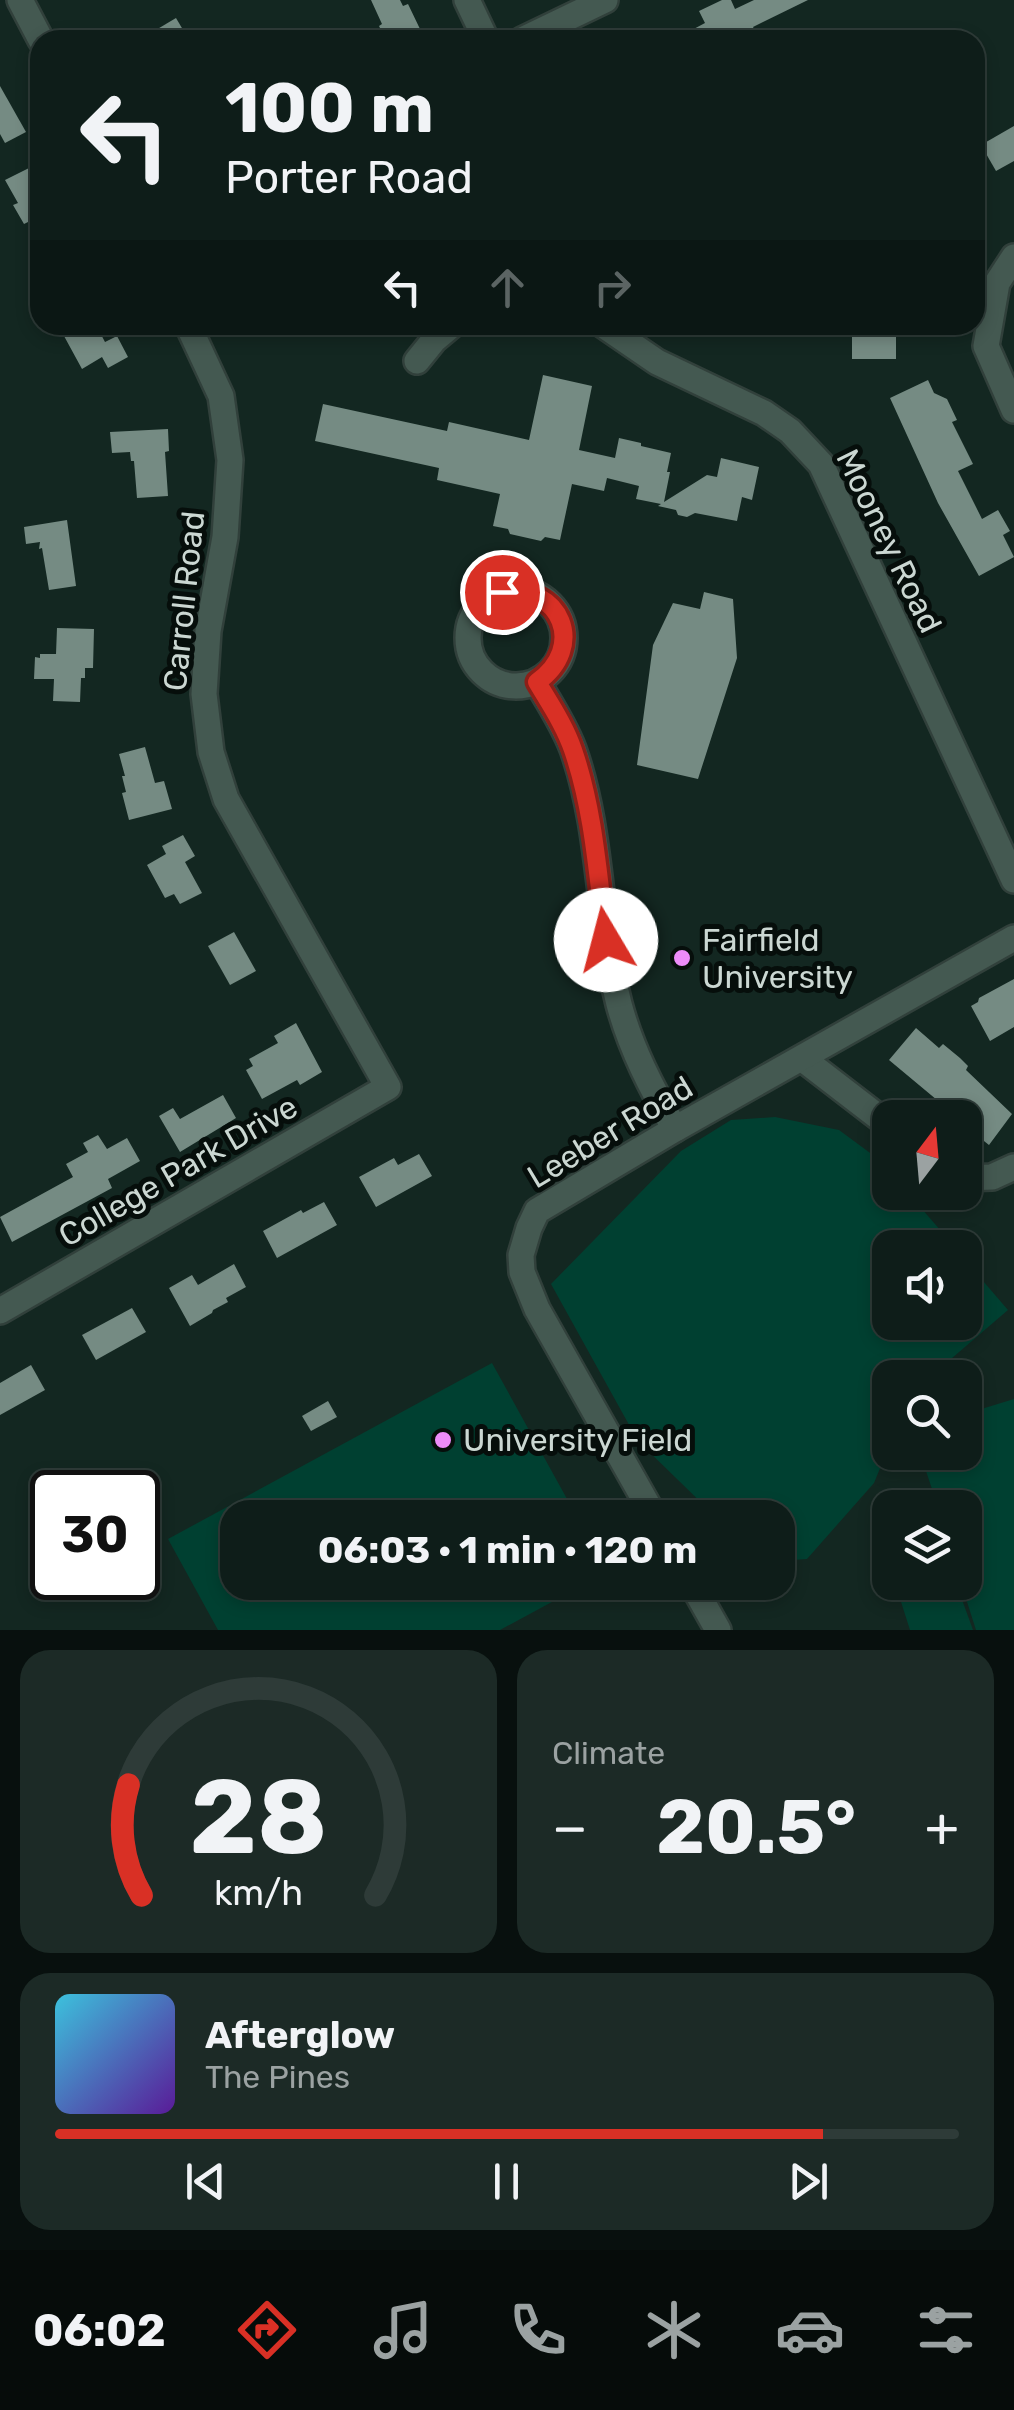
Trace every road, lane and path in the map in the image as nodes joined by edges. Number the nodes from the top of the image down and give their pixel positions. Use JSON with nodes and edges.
{"nodes":[{"id":1,"x":20,"y":0,"type":"edge"},
{"id":2,"x":466,"y":0,"type":"edge"},
{"id":3,"x":605,"y":0,"type":"edge"},
{"id":4,"x":36,"y":30,"type":"edge"},
{"id":5,"x":481,"y":30,"type":"edge"},
{"id":6,"x":543,"y":30,"type":"edge"},
{"id":7,"x":1014,"y":258,"type":"edge"},
{"id":8,"x":193,"y":335,"type":"edge"},
{"id":9,"x":440,"y":335,"type":"edge"},
{"id":10,"x":618,"y":335,"type":"edge"},
{"id":11,"x":417,"y":361,"type":"dead end"},
{"id":12,"x":1014,"y":410,"type":"edge"},
{"id":13,"x":537,"y":682,"type":"dead end"},
{"id":14,"x":1014,"y":880,"type":"edge"},
{"id":15,"x":1014,"y":938,"type":"edge"},
{"id":16,"x":803,"y":1059,"type":"junction"},
{"id":17,"x":388,"y":1087,"type":"joint"},
{"id":18,"x":872,"y":1112,"type":"edge"},
{"id":19,"x":675,"y":1129,"type":"junction"},
{"id":20,"x":1014,"y":1167,"type":"edge"},
{"id":21,"x":982,"y":1177,"type":"edge"},
{"id":22,"x":0,"y":1311,"type":"edge"},
{"id":23,"x":644,"y":1500,"type":"edge"},
{"id":24,"x":701,"y":1600,"type":"edge"},
{"id":25,"x":718,"y":1630,"type":"edge"}],
"edges":[{"from":1,"to":4,"type":"street"},
{"from":2,"to":5,"type":"street"},
{"from":3,"to":6,"type":"street"},
{"from":7,"to":12,"type":"street"},
{"from":8,"to":17,"type":"street","name":"Carroll Road"},
{"from":9,"to":11,"type":"street"},
{"from":10,"to":14,"type":"street","name":"Mooney Road"},
{"from":13,"to":19,"type":"street"},
{"from":15,"to":16,"type":"street","name":"Leeber Road"},
{"from":16,"to":18,"type":"street"},
{"from":16,"to":19,"type":"street","name":"Leeber Road"},
{"from":17,"to":22,"type":"street","name":"College Park Drive"},
{"from":19,"to":23,"type":"street","name":"Leeber Road"},
{"from":20,"to":21,"type":"street"},
{"from":24,"to":25,"type":"street"}]}
